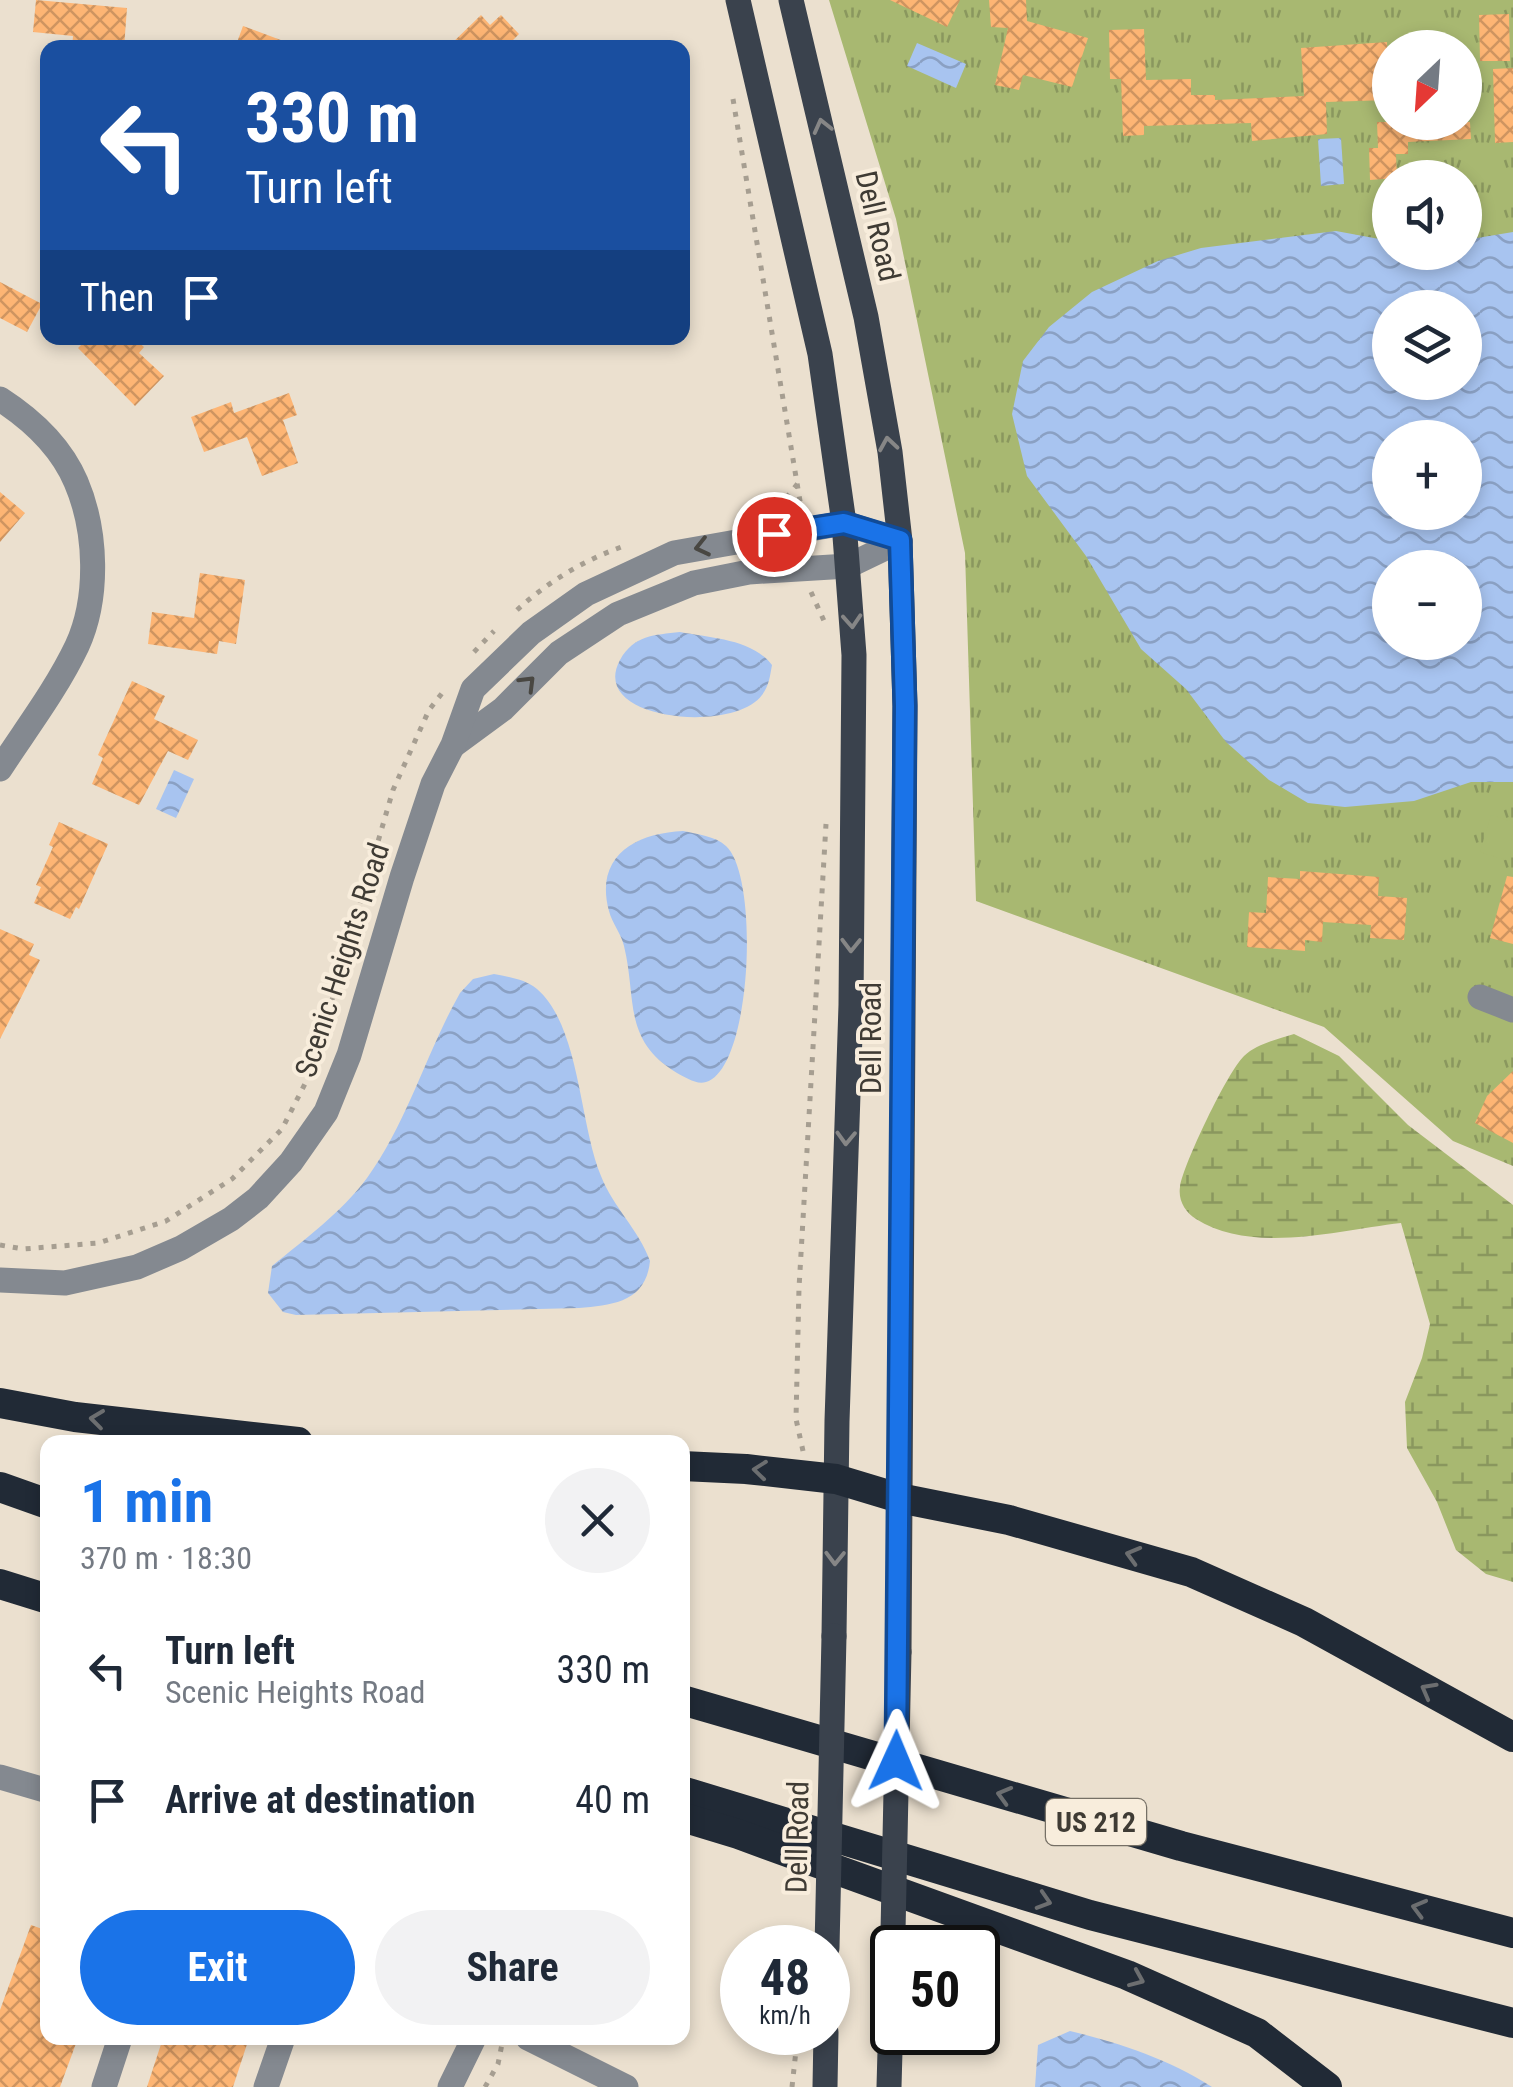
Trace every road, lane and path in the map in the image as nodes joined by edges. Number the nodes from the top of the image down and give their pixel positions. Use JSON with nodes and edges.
{"nodes":[{"id":1,"x":738,"y":0,"type":"edge"},
{"id":2,"x":791,"y":0,"type":"edge"},
{"id":3,"x":732,"y":92,"type":"dead end"},
{"id":4,"x":0,"y":399,"type":"edge"},
{"id":5,"x":844,"y":523,"type":"junction"},
{"id":6,"x":804,"y":530,"type":"junction"},
{"id":7,"x":900,"y":540,"type":"junction"},
{"id":8,"x":848,"y":566,"type":"junction"},
{"id":9,"x":808,"y":568,"type":"junction"},
{"id":10,"x":827,"y":626,"type":"dead end"},
{"id":11,"x":453,"y":746,"type":"junction"},
{"id":12,"x":0,"y":769,"type":"edge"},
{"id":13,"x":826,"y":821,"type":"dead end"},
{"id":14,"x":1480,"y":996,"type":"dead end"},
{"id":15,"x":1513,"y":1010,"type":"edge"},
{"id":16,"x":0,"y":1280,"type":"edge"},
{"id":17,"x":0,"y":1403,"type":"edge"},
{"id":18,"x":238,"y":1435,"type":"edge"},
{"id":19,"x":690,"y":1466,"type":"edge"},
{"id":20,"x":822,"y":1478,"type":"junction"},
{"id":21,"x":0,"y":1488,"type":"edge"},
{"id":22,"x":898,"y":1498,"type":"junction"},
{"id":23,"x":40,"y":1501,"type":"edge"},
{"id":24,"x":0,"y":1584,"type":"edge"},
{"id":25,"x":40,"y":1597,"type":"edge"},
{"id":26,"x":690,"y":1702,"type":"edge"},
{"id":27,"x":1513,"y":1737,"type":"edge"},
{"id":28,"x":0,"y":1777,"type":"edge"},
{"id":29,"x":40,"y":1789,"type":"edge"},
{"id":30,"x":690,"y":1794,"type":"edge"},
{"id":31,"x":690,"y":1819,"type":"edge"},
{"id":32,"x":828,"y":1925,"type":"edge"},
{"id":33,"x":893,"y":1925,"type":"edge"},
{"id":34,"x":1513,"y":1932,"type":"edge"},
{"id":35,"x":1513,"y":2022,"type":"edge"},
{"id":36,"x":118,"y":2045,"type":"edge"},
{"id":37,"x":281,"y":2045,"type":"edge"},
{"id":38,"x":471,"y":2045,"type":"edge"},
{"id":39,"x":502,"y":2045,"type":"edge"},
{"id":40,"x":542,"y":2045,"type":"edge"},
{"id":41,"x":795,"y":2055,"type":"edge"},
{"id":42,"x":826,"y":2055,"type":"edge"},
{"id":43,"x":890,"y":2055,"type":"edge"},
{"id":44,"x":104,"y":2087,"type":"edge"},
{"id":45,"x":266,"y":2087,"type":"edge"},
{"id":46,"x":450,"y":2087,"type":"edge"},
{"id":47,"x":485,"y":2087,"type":"edge"},
{"id":48,"x":626,"y":2087,"type":"edge"},
{"id":49,"x":792,"y":2087,"type":"edge"},
{"id":50,"x":825,"y":2087,"type":"edge"},
{"id":51,"x":889,"y":2087,"type":"edge"},
{"id":52,"x":1327,"y":2087,"type":"edge"}],
"edges":[{"from":1,"to":5,"type":"main road","name":"Dell Road"},
{"from":7,"to":2,"type":"main road","name":"Dell Road","one_way":true},
{"from":3,"to":6,"type":"path"},
{"from":4,"to":12,"type":"street"},
{"from":5,"to":6,"type":"street","name":"Scenic Heights Road"},
{"from":5,"to":7,"type":"street","name":"Scenic Heights Road"},
{"from":5,"to":8,"type":"main road","name":"Dell Road"},
{"from":6,"to":11,"type":"street","name":"Scenic Heights Road","one_way":true},
{"from":7,"to":8,"type":"street","name":"Scenic Heights Road"},
{"from":7,"to":22,"type":"main road","name":"Dell Road"},
{"from":8,"to":9,"type":"street","name":"Scenic Heights Road"},
{"from":8,"to":20,"type":"main road","name":"Dell Road","one_way":true},
{"from":9,"to":10,"type":"path"},
{"from":11,"to":9,"type":"street","name":"Scenic Heights Road","one_way":true},
{"from":11,"to":16,"type":"street","name":"Scenic Heights Road"},
{"from":13,"to":20,"type":"path"},
{"from":14,"to":15,"type":"street"},
{"from":18,"to":17,"type":"highway","one_way":true},
{"from":20,"to":19,"type":"highway","one_way":true},
{"from":20,"to":22,"type":"highway"},
{"from":20,"to":32,"type":"main road","name":"Dell Road","one_way":true,"bridge":true},
{"from":21,"to":23,"type":"highway"},
{"from":27,"to":22,"type":"highway","one_way":true},
{"from":22,"to":33,"type":"main road","name":"Dell Road","bridge":true},
{"from":24,"to":25,"type":"highway"},
{"from":34,"to":26,"type":"highway","number":"US 212","one_way":true},
{"from":28,"to":29,"type":"street"},
{"from":30,"to":35,"type":"highway","one_way":true},
{"from":31,"to":52,"type":"highway","one_way":true},
{"from":36,"to":44,"type":"street"},
{"from":37,"to":45,"type":"street"},
{"from":38,"to":46,"type":"street"},
{"from":39,"to":47,"type":"path"},
{"from":40,"to":48,"type":"street"},
{"from":41,"to":49,"type":"path"},
{"from":42,"to":50,"type":"main road"},
{"from":43,"to":51,"type":"main road","name":"Dell Road"}]}
